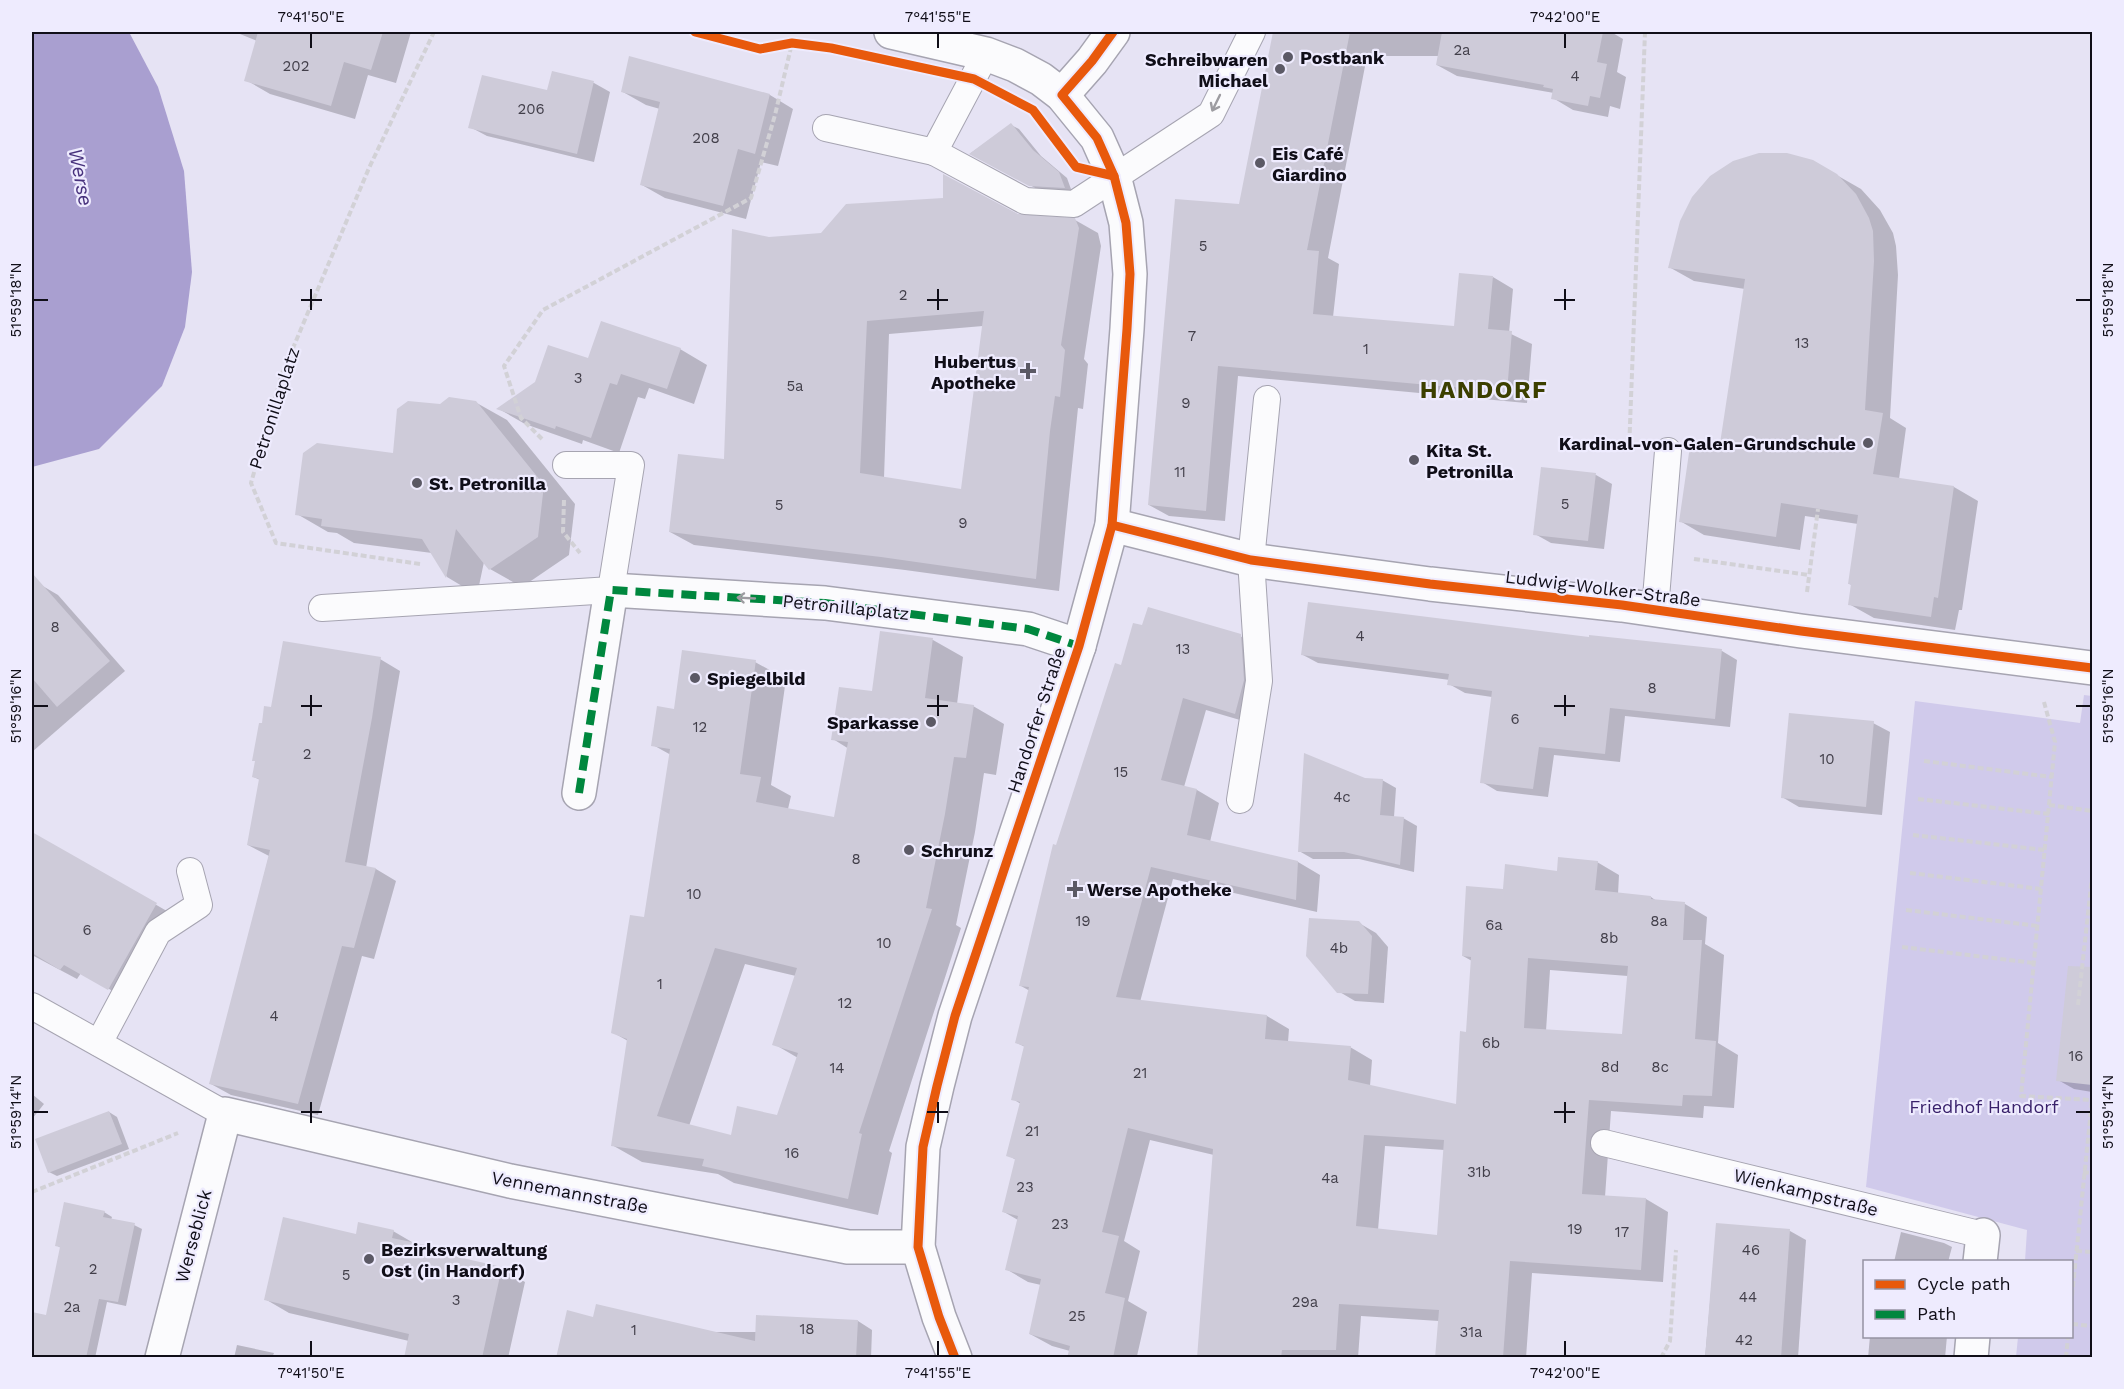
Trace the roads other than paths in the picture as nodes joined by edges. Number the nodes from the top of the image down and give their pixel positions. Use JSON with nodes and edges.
{"nodes":[{"id":1,"x":891,"y":32,"type":"edge"},
{"id":2,"x":1113,"y":32,"type":"edge"},
{"id":3,"x":1252,"y":32,"type":"edge"},
{"id":4,"x":986,"y":54,"type":"junction"},
{"id":5,"x":1062,"y":95,"type":"junction"},
{"id":6,"x":826,"y":128,"type":"dead end"},
{"id":7,"x":934,"y":152,"type":"junction"},
{"id":8,"x":1114,"y":176,"type":"junction"},
{"id":9,"x":1267,"y":399,"type":"dead end"},
{"id":10,"x":1668,"y":451,"type":"dead end"},
{"id":11,"x":566,"y":465,"type":"road end"},
{"id":12,"x":1112,"y":525,"type":"junction"},
{"id":13,"x":1251,"y":560,"type":"junction"},
{"id":14,"x":611,"y":590,"type":"junction"},
{"id":15,"x":322,"y":608,"type":"dead end"},
{"id":16,"x":1655,"y":610,"type":"junction"},
{"id":17,"x":1079,"y":646,"type":"junction"},
{"id":18,"x":2092,"y":668,"type":"edge"},
{"id":19,"x":579,"y":794,"type":"dead end"},
{"id":20,"x":1240,"y":800,"type":"dead end"},
{"id":21,"x":190,"y":871,"type":"dead end"},
{"id":22,"x":32,"y":1006,"type":"edge"},
{"id":23,"x":99,"y":1044,"type":"junction"},
{"id":24,"x":225,"y":1114,"type":"junction"},
{"id":25,"x":1604,"y":1143,"type":"dead end"},
{"id":26,"x":918,"y":1247,"type":"junction"},
{"id":27,"x":1981,"y":1248,"type":"edge"},
{"id":28,"x":1973,"y":1338,"type":"edge"},
{"id":29,"x":162,"y":1358,"type":"edge"},
{"id":30,"x":955,"y":1358,"type":"edge"},
{"id":31,"x":1971,"y":1358,"type":"edge"}],
"edges":[{"from":1,"to":4,"type":"street","name":"Handorfer Straße"},
{"from":2,"to":5,"type":"street"},
{"from":3,"to":8,"type":"lane","one_way":true},
{"from":4,"to":5,"type":"street","name":"Handorfer Straße"},
{"from":4,"to":7,"type":"lane"},
{"from":5,"to":8,"type":"street","name":"Handorfer Straße"},
{"from":6,"to":7,"type":"lane"},
{"from":7,"to":8,"type":"lane"},
{"from":8,"to":12,"type":"street","name":"Handorfer Straße"},
{"from":9,"to":13,"type":"lane"},
{"from":10,"to":16,"type":"lane"},
{"from":11,"to":14,"type":"lane"},
{"from":12,"to":13,"type":"street","name":"Ludwig-Wolker-Straße"},
{"from":12,"to":17,"type":"street","name":"Handorfer Straße"},
{"from":13,"to":16,"type":"street","name":"Ludwig-Wolker-Straße"},
{"from":13,"to":20,"type":"lane"},
{"from":14,"to":15,"type":"lane","name":"Petronillaplatz"},
{"from":17,"to":14,"type":"street","name":"Petronillaplatz","one_way":true},
{"from":14,"to":19,"type":"street"},
{"from":16,"to":18,"type":"street","name":"Ludwig-Wolker-Straße"},
{"from":17,"to":26,"type":"street","name":"Handorfer Straße"},
{"from":21,"to":23,"type":"lane"},
{"from":22,"to":23,"type":"lane"},
{"from":23,"to":24,"type":"lane"},
{"from":24,"to":26,"type":"street","name":"Vennemannstraße"},
{"from":24,"to":29,"type":"street","name":"Werseblick"},
{"from":25,"to":27,"type":"lane","name":"Wienkampstraße"},
{"from":26,"to":30,"type":"street","name":"Handorfer Straße"},
{"from":28,"to":31,"type":"street"}]}
